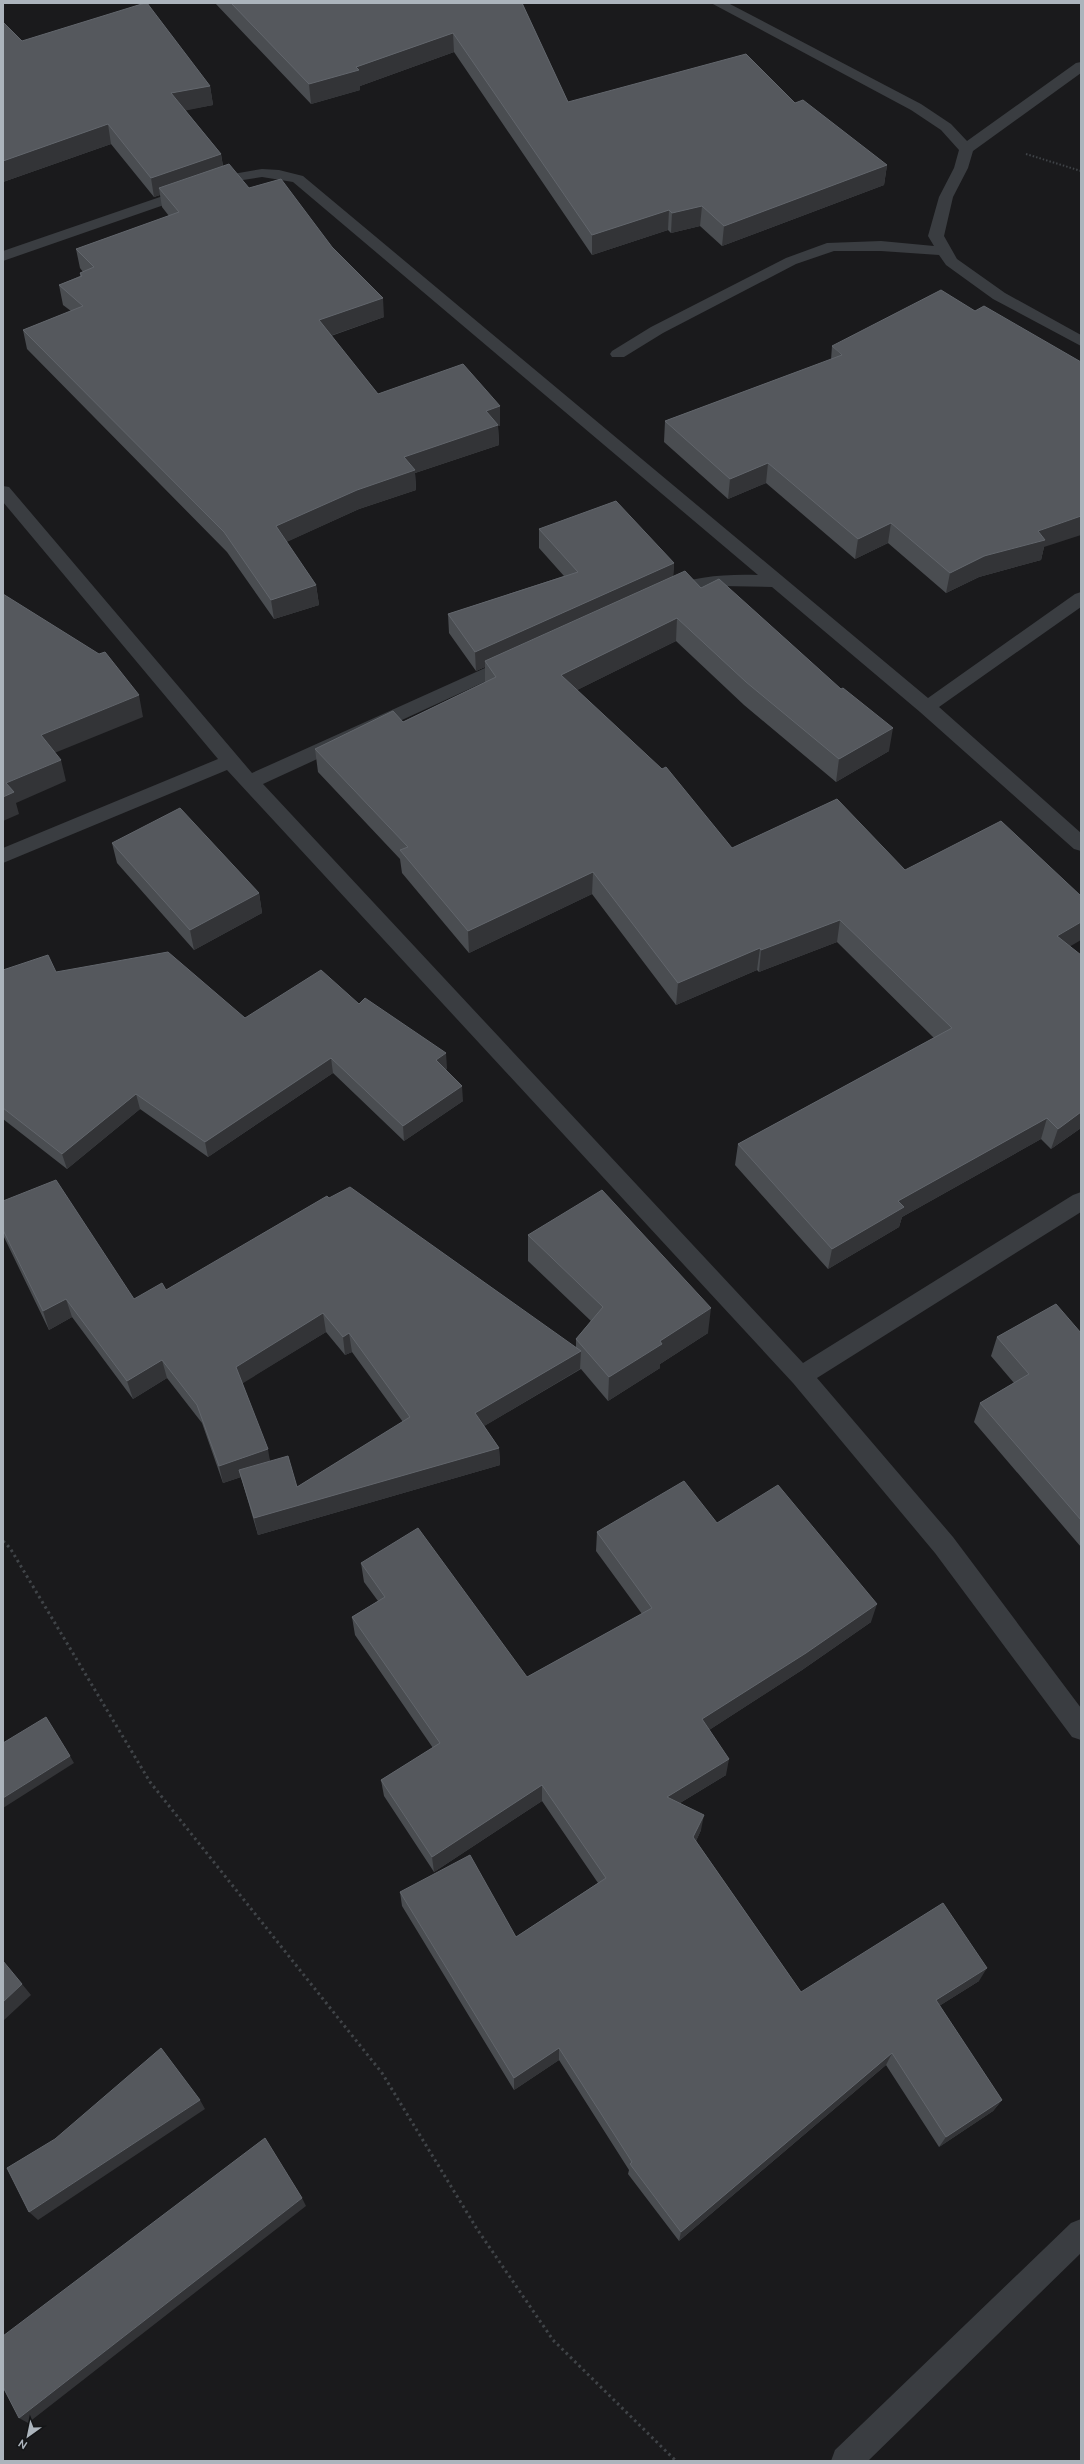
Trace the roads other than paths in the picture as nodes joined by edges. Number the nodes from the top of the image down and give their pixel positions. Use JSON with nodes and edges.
{"nodes":[{"id":1,"x":718,"y":3,"type":"edge"},
{"id":2,"x":1081,"y":66,"type":"edge"},
{"id":3,"x":966,"y":149,"type":"junction"},
{"id":4,"x":945,"y":251,"type":"junction"},
{"id":5,"x":3,"y":256,"type":"edge"},
{"id":6,"x":1081,"y":341,"type":"edge"},
{"id":7,"x":618,"y":354,"type":"dead end"},
{"id":8,"x":3,"y":491,"type":"edge"},
{"id":9,"x":776,"y":581,"type":"junction"},
{"id":10,"x":1081,"y":598,"type":"edge"},
{"id":11,"x":652,"y":600,"type":"edge"},
{"id":12,"x":530,"y":655,"type":"edge"},
{"id":13,"x":927,"y":707,"type":"junction"},
{"id":14,"x":230,"y":761,"type":"junction"},
{"id":15,"x":250,"y":782,"type":"junction"},
{"id":16,"x":1081,"y":844,"type":"edge"},
{"id":17,"x":3,"y":856,"type":"edge"},
{"id":18,"x":1081,"y":1201,"type":"edge"},
{"id":19,"x":801,"y":1376,"type":"junction"},
{"id":20,"x":1081,"y":1728,"type":"edge"},
{"id":21,"x":1081,"y":2233,"type":"edge"},
{"id":22,"x":846,"y":2461,"type":"edge"}],
"edges":[{"from":1,"to":3,"type":"street"},
{"from":2,"to":3,"type":"street"},
{"from":3,"to":4,"type":"street"},
{"from":4,"to":6,"type":"street"},
{"from":4,"to":7,"type":"street"},
{"from":5,"to":9,"type":"street"},
{"from":8,"to":14,"type":"street"},
{"from":9,"to":11,"type":"street"},
{"from":9,"to":13,"type":"street"},
{"from":10,"to":13,"type":"street"},
{"from":12,"to":15,"type":"street"},
{"from":13,"to":16,"type":"street"},
{"from":14,"to":15,"type":"street"},
{"from":14,"to":17,"type":"street"},
{"from":15,"to":19,"type":"street"},
{"from":18,"to":19,"type":"street"},
{"from":19,"to":20,"type":"street"},
{"from":21,"to":22,"type":"street"}]}
